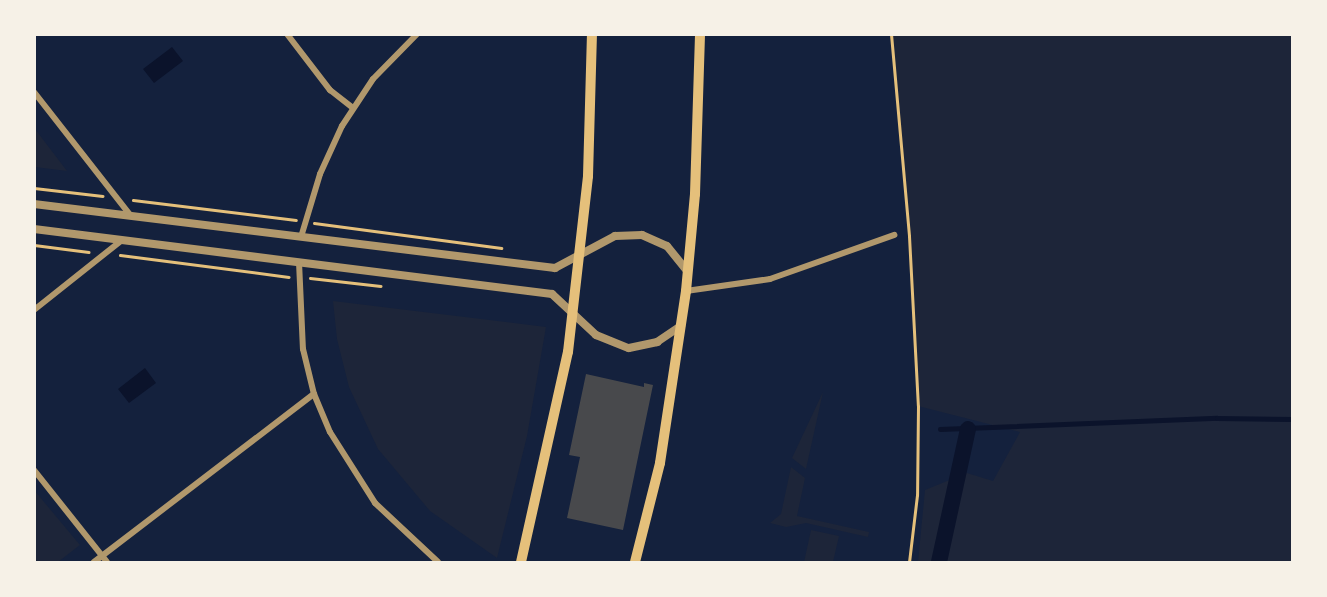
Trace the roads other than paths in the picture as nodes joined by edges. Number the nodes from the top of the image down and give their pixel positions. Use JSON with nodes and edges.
{"nodes":[{"id":1,"x":287,"y":34,"type":"edge"},
{"id":2,"x":417,"y":34,"type":"edge"},
{"id":3,"x":592,"y":34,"type":"edge"},
{"id":4,"x":700,"y":34,"type":"edge"},
{"id":5,"x":34,"y":92,"type":"edge"},
{"id":6,"x":353,"y":108,"type":"junction"},
{"id":7,"x":34,"y":204,"type":"edge"},
{"id":8,"x":131,"y":216,"type":"junction"},
{"id":9,"x":34,"y":229,"type":"edge"},
{"id":10,"x":894,"y":235,"type":"dead end"},
{"id":11,"x":301,"y":237,"type":"junction"},
{"id":12,"x":122,"y":240,"type":"junction"},
{"id":13,"x":581,"y":256,"type":"junction"},
{"id":14,"x":299,"y":262,"type":"junction"},
{"id":15,"x":688,"y":272,"type":"junction"},
{"id":16,"x":686,"y":291,"type":"junction"},
{"id":17,"x":34,"y":310,"type":"edge"},
{"id":18,"x":572,"y":313,"type":"junction"},
{"id":19,"x":681,"y":326,"type":"junction"},
{"id":20,"x":314,"y":394,"type":"junction"},
{"id":21,"x":34,"y":470,"type":"edge"},
{"id":22,"x":102,"y":556,"type":"junction"},
{"id":23,"x":94,"y":562,"type":"edge"},
{"id":24,"x":107,"y":562,"type":"edge"},
{"id":25,"x":438,"y":562,"type":"edge"},
{"id":26,"x":521,"y":562,"type":"edge"},
{"id":27,"x":635,"y":562,"type":"edge"}],
"edges":[{"from":1,"to":6,"type":"street"},
{"from":2,"to":6,"type":"street"},
{"from":3,"to":13,"type":"main road"},
{"from":4,"to":15,"type":"main road"},
{"from":5,"to":8,"type":"street"},
{"from":6,"to":11,"type":"street"},
{"from":7,"to":8,"type":"street"},
{"from":8,"to":11,"type":"street"},
{"from":9,"to":12,"type":"street"},
{"from":10,"to":16,"type":"street"},
{"from":11,"to":13,"type":"street"},
{"from":12,"to":14,"type":"street"},
{"from":12,"to":17,"type":"street"},
{"from":13,"to":15,"type":"street"},
{"from":13,"to":18,"type":"main road"},
{"from":14,"to":18,"type":"street"},
{"from":14,"to":20,"type":"street"},
{"from":15,"to":16,"type":"main road"},
{"from":16,"to":19,"type":"main road"},
{"from":18,"to":19,"type":"street"},
{"from":18,"to":26,"type":"main road"},
{"from":19,"to":27,"type":"main road"},
{"from":20,"to":22,"type":"street"},
{"from":20,"to":25,"type":"street"},
{"from":21,"to":22,"type":"street"},
{"from":22,"to":23,"type":"street"},
{"from":22,"to":24,"type":"street"}]}
